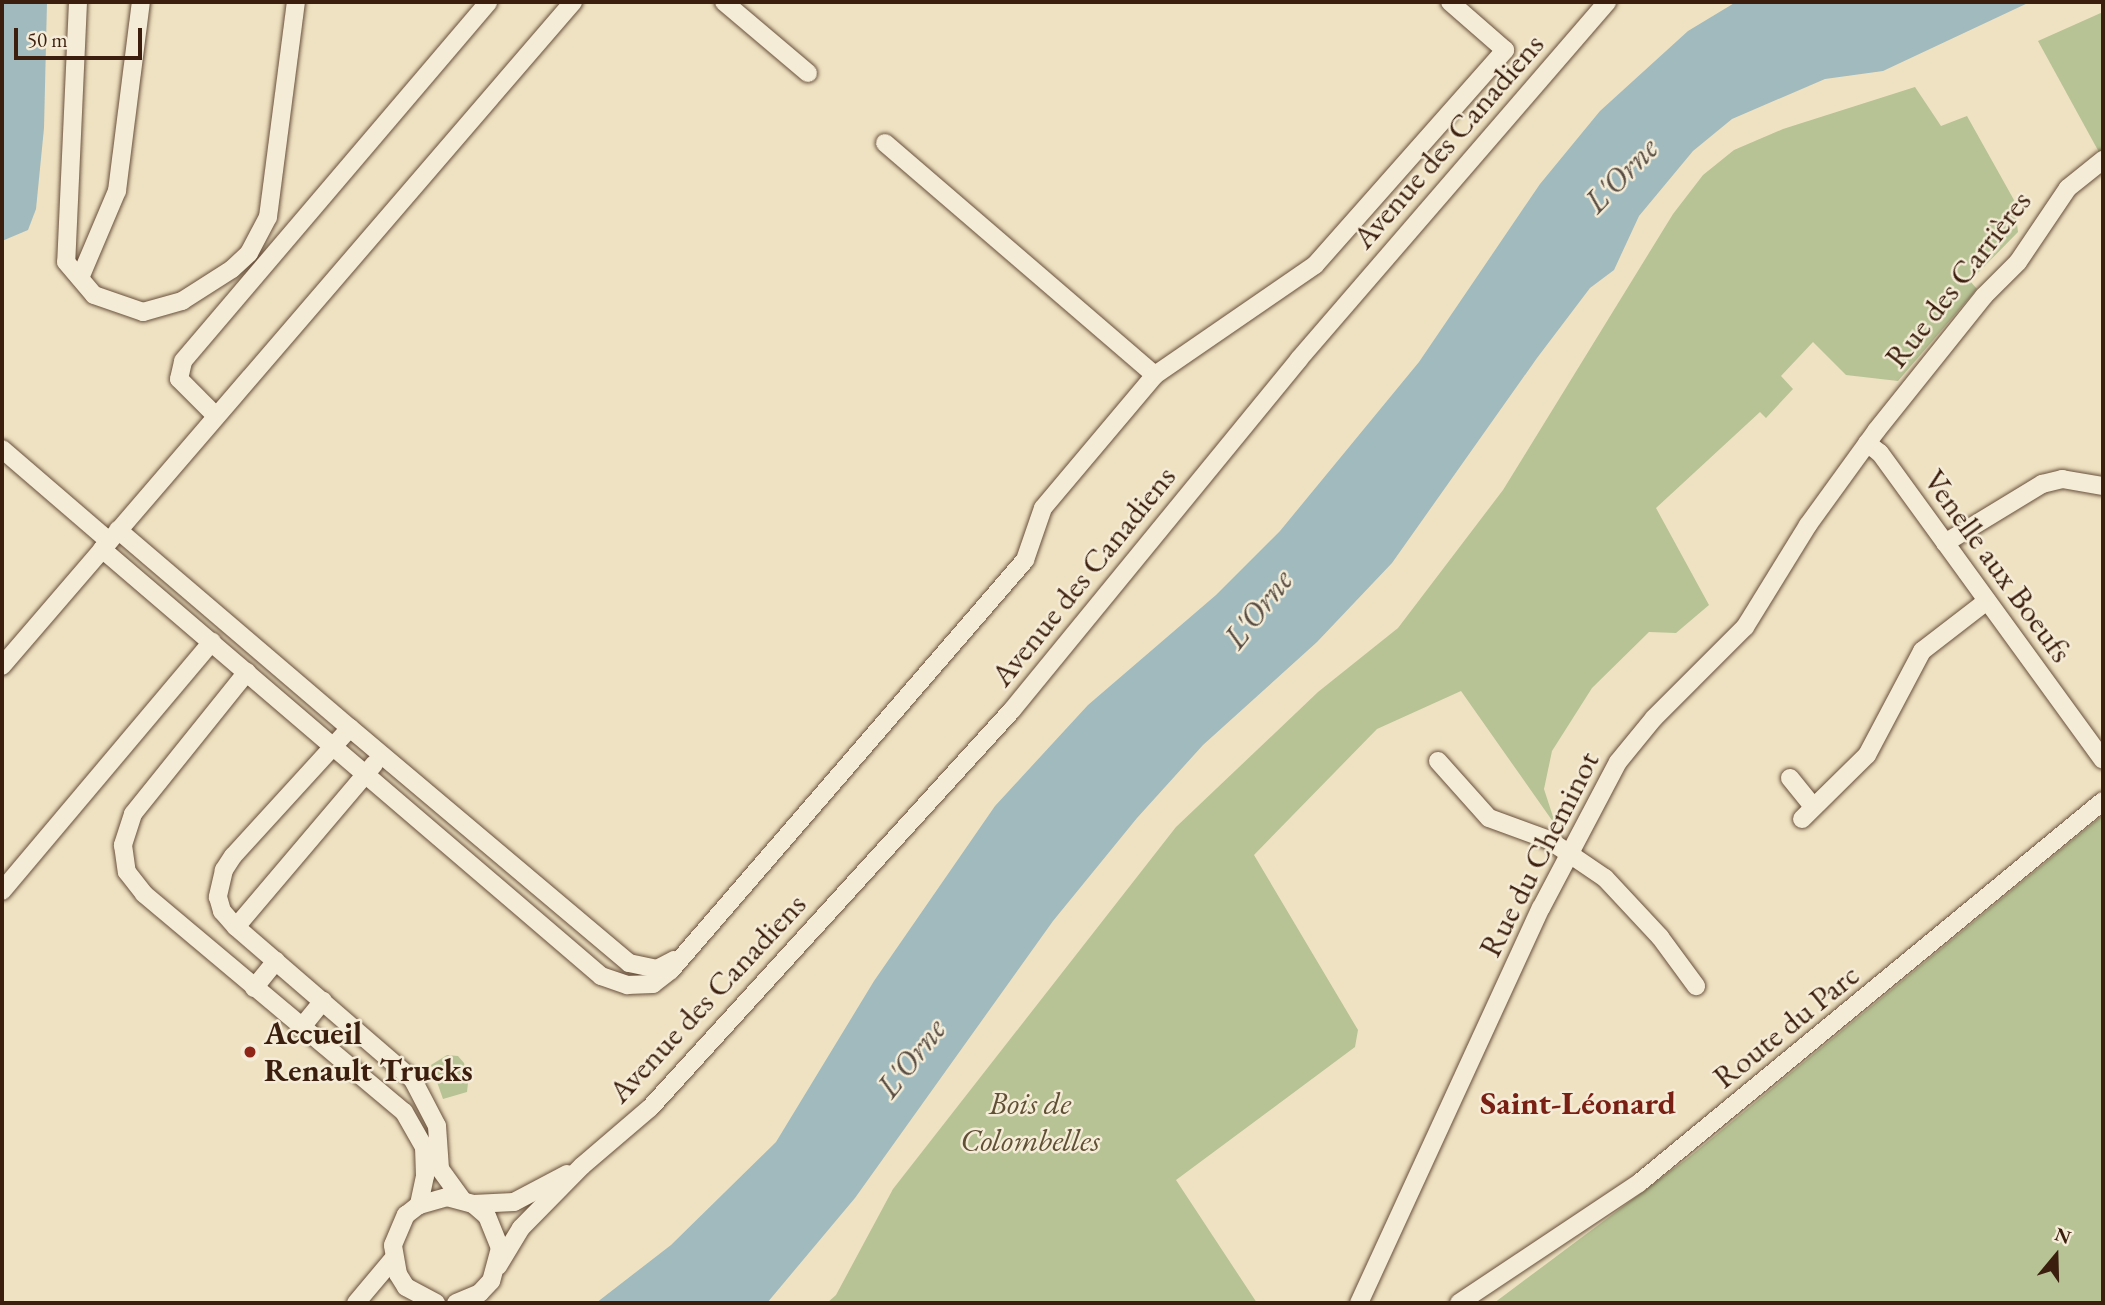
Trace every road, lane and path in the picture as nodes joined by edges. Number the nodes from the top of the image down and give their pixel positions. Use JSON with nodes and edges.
{"nodes":[{"id":1,"x":78,"y":2,"type":"edge"},
{"id":2,"x":141,"y":2,"type":"edge"},
{"id":3,"x":296,"y":2,"type":"edge"},
{"id":4,"x":488,"y":2,"type":"edge"},
{"id":5,"x":573,"y":2,"type":"edge"},
{"id":6,"x":724,"y":2,"type":"edge"},
{"id":7,"x":1450,"y":2,"type":"edge"},
{"id":8,"x":1607,"y":2,"type":"edge"},
{"id":9,"x":808,"y":74,"type":"dead end"},
{"id":10,"x":885,"y":143,"type":"dead end"},
{"id":11,"x":2102,"y":163,"type":"edge"},
{"id":12,"x":249,"y":253,"type":"junction"},
{"id":13,"x":264,"y":266,"type":"junction"},
{"id":14,"x":80,"y":278,"type":"junction"},
{"id":15,"x":1155,"y":374,"type":"junction"},
{"id":16,"x":216,"y":416,"type":"junction"},
{"id":17,"x":1867,"y":443,"type":"junction"},
{"id":18,"x":2,"y":449,"type":"edge"},
{"id":19,"x":2103,"y":486,"type":"edge"},
{"id":20,"x":109,"y":540,"type":"junction"},
{"id":21,"x":1945,"y":543,"type":"junction"},
{"id":22,"x":1987,"y":601,"type":"junction"},
{"id":23,"x":212,"y":642,"type":"junction"},
{"id":24,"x":2,"y":666,"type":"edge"},
{"id":25,"x":247,"y":672,"type":"junction"},
{"id":26,"x":350,"y":728,"type":"junction"},
{"id":27,"x":334,"y":746,"type":"junction"},
{"id":28,"x":382,"y":754,"type":"junction"},
{"id":29,"x":2103,"y":760,"type":"edge"},
{"id":30,"x":1438,"y":761,"type":"dead end"},
{"id":31,"x":366,"y":773,"type":"junction"},
{"id":32,"x":1790,"y":778,"type":"dead end"},
{"id":33,"x":2103,"y":801,"type":"edge"},
{"id":34,"x":1571,"y":852,"type":"junction"},
{"id":35,"x":2,"y":891,"type":"edge"},
{"id":36,"x":236,"y":927,"type":"junction"},
{"id":37,"x":683,"y":956,"type":"junction"},
{"id":38,"x":276,"y":961,"type":"junction"},
{"id":39,"x":1696,"y":986,"type":"dead end"},
{"id":40,"x":254,"y":988,"type":"junction"},
{"id":41,"x":323,"y":1001,"type":"junction"},
{"id":42,"x":300,"y":1028,"type":"junction"},
{"id":43,"x":413,"y":1080,"type":"junction"},
{"id":44,"x":391,"y":1099,"type":"junction"},
{"id":45,"x":582,"y":1166,"type":"junction"},
{"id":46,"x":468,"y":1202,"type":"junction"},
{"id":47,"x":419,"y":1205,"type":"junction"},
{"id":48,"x":393,"y":1259,"type":"junction"},
{"id":49,"x":498,"y":1266,"type":"junction"},
{"id":50,"x":356,"y":1303,"type":"edge"},
{"id":51,"x":405,"y":1303,"type":"edge"},
{"id":52,"x":434,"y":1303,"type":"edge"},
{"id":53,"x":456,"y":1303,"type":"edge"},
{"id":54,"x":1359,"y":1303,"type":"edge"},
{"id":55,"x":1459,"y":1303,"type":"edge"}],
"edges":[{"from":1,"to":14,"type":"street"},
{"from":2,"to":14,"type":"street"},
{"from":3,"to":12,"type":"street"},
{"from":4,"to":13,"type":"street"},
{"from":5,"to":16,"type":"street"},
{"from":6,"to":9,"type":"street"},
{"from":7,"to":15,"type":"street"},
{"from":8,"to":45,"type":"street","name":"Avenue des Canadiens"},
{"from":10,"to":15,"type":"street"},
{"from":11,"to":17,"type":"street","name":"Rue des Carrières"},
{"from":12,"to":13,"type":"street"},
{"from":12,"to":14,"type":"street"},
{"from":13,"to":16,"type":"street"},
{"from":15,"to":37,"type":"street"},
{"from":16,"to":20,"type":"street"},
{"from":17,"to":21,"type":"street","name":"Venelle aux Boeufs"},
{"from":17,"to":34,"type":"street","name":"Rue du Cheminot"},
{"from":18,"to":20,"type":"street"},
{"from":19,"to":21,"type":"street"},
{"from":20,"to":23,"type":"street"},
{"from":20,"to":24,"type":"street"},
{"from":20,"to":26,"type":"street"},
{"from":21,"to":22,"type":"street","name":"Venelle aux Boeufs"},
{"from":22,"to":29,"type":"street","name":"Venelle aux Boeufs"},
{"from":22,"to":32,"type":"street"},
{"from":23,"to":25,"type":"street"},
{"from":23,"to":35,"type":"street"},
{"from":25,"to":27,"type":"street"},
{"from":25,"to":40,"type":"street"},
{"from":26,"to":27,"type":"street"},
{"from":26,"to":28,"type":"street"},
{"from":27,"to":31,"type":"street"},
{"from":27,"to":36,"type":"street"},
{"from":28,"to":31,"type":"street"},
{"from":28,"to":37,"type":"street"},
{"from":30,"to":34,"type":"street"},
{"from":31,"to":36,"type":"street"},
{"from":31,"to":37,"type":"street"},
{"from":33,"to":55,"type":"street","name":"Route du Parc"},
{"from":34,"to":39,"type":"street"},
{"from":34,"to":54,"type":"street","name":"Rue du Cheminot"},
{"from":36,"to":38,"type":"street"},
{"from":38,"to":40,"type":"street"},
{"from":38,"to":41,"type":"street"},
{"from":40,"to":42,"type":"street"},
{"from":41,"to":42,"type":"street"},
{"from":41,"to":43,"type":"street"},
{"from":42,"to":44,"type":"street"},
{"from":43,"to":44,"type":"street"},
{"from":43,"to":46,"type":"street"},
{"from":44,"to":47,"type":"street"},
{"from":45,"to":46,"type":"street","name":"Avenue des Canadiens"},
{"from":45,"to":49,"type":"street","name":"Avenue des Canadiens"},
{"from":46,"to":47,"type":"street","name":"Avenue des Canadiens"},
{"from":46,"to":49,"type":"street"},
{"from":47,"to":48,"type":"street"},
{"from":48,"to":50,"type":"street"},
{"from":48,"to":52,"type":"street"},
{"from":49,"to":53,"type":"street","name":"Avenue des Canadiens"},
{"from":51,"to":52,"type":"street"}]}
